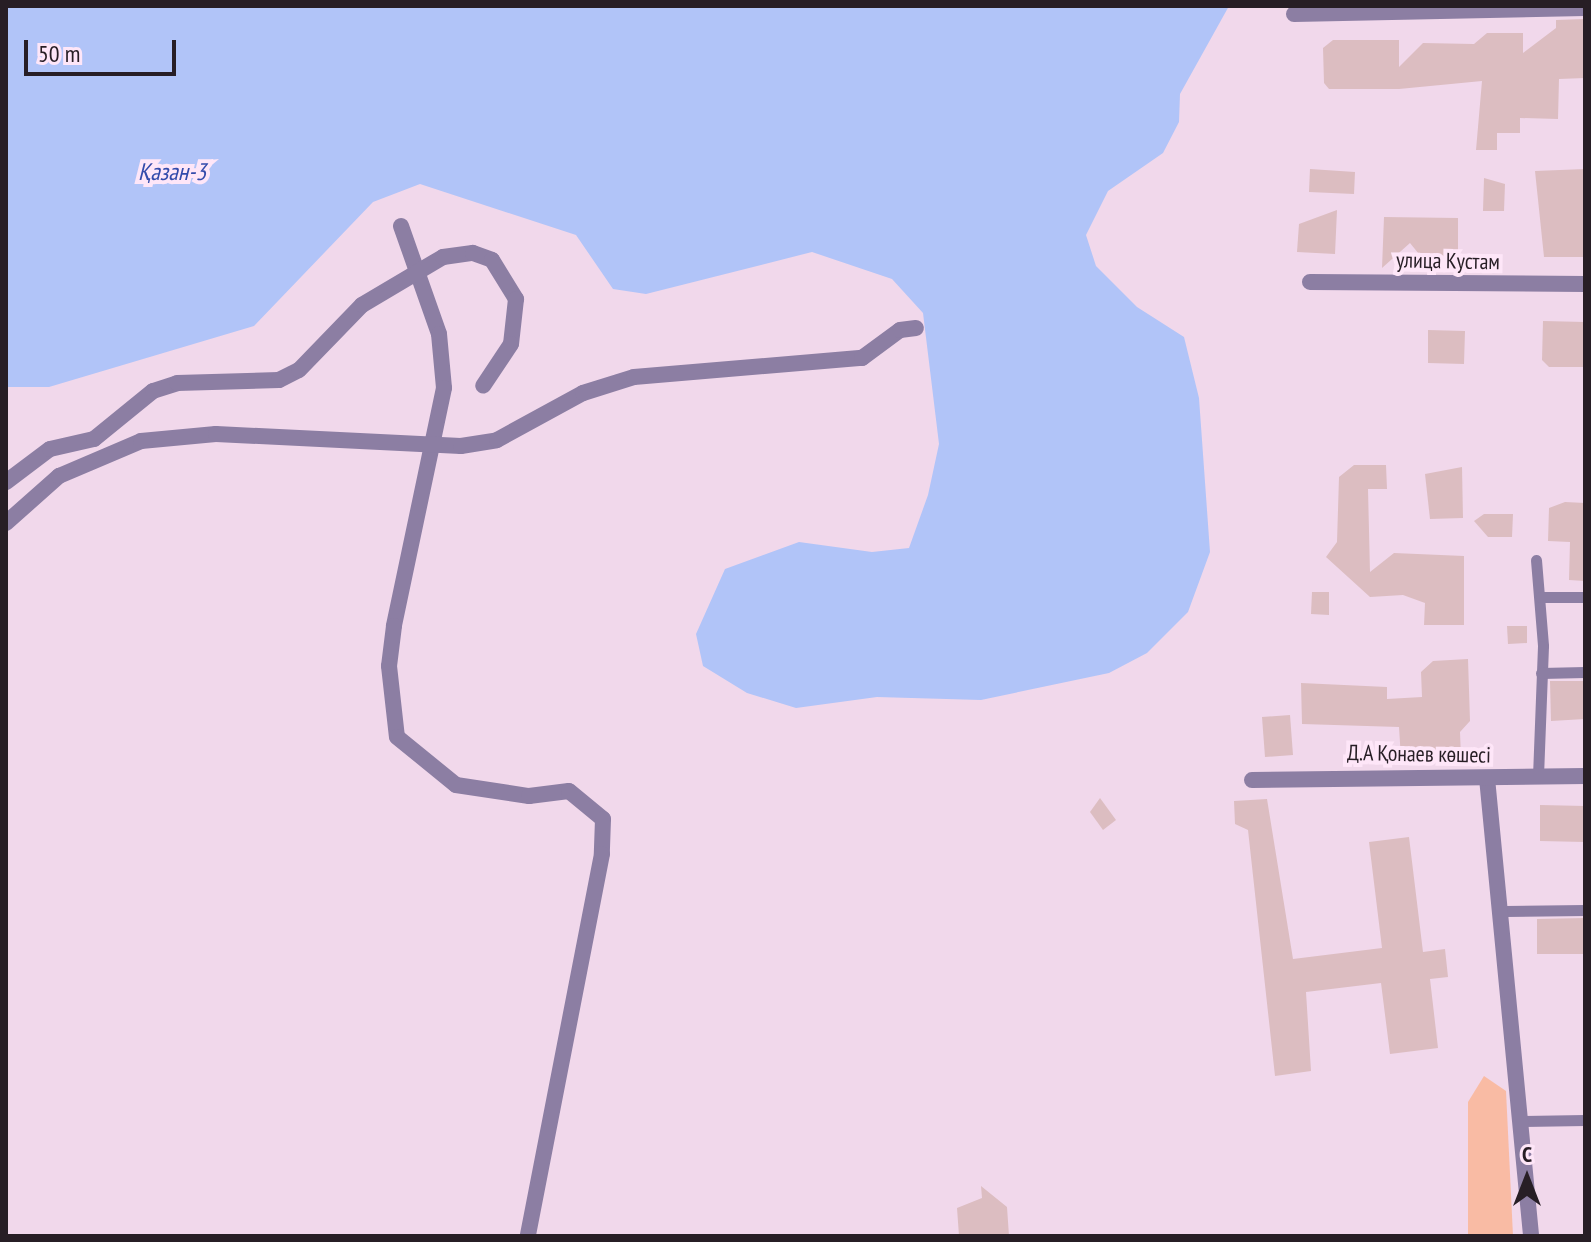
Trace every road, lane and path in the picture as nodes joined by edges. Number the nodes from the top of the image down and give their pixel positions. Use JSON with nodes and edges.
{"nodes":[{"id":1,"x":1585,"y":8,"type":"edge"},
{"id":2,"x":1294,"y":14,"type":"dead end"},
{"id":3,"x":401,"y":226,"type":"dead end"},
{"id":4,"x":415,"y":273,"type":"junction"},
{"id":5,"x":1310,"y":282,"type":"dead end"},
{"id":6,"x":1585,"y":284,"type":"edge"},
{"id":7,"x":916,"y":328,"type":"dead end"},
{"id":8,"x":483,"y":386,"type":"dead end"},
{"id":9,"x":428,"y":447,"type":"junction"},
{"id":10,"x":6,"y":482,"type":"edge"},
{"id":11,"x":6,"y":523,"type":"edge"},
{"id":12,"x":1536,"y":560,"type":"dead end"},
{"id":13,"x":1541,"y":597,"type":"junction"},
{"id":14,"x":1585,"y":597,"type":"edge"},
{"id":15,"x":1585,"y":672,"type":"edge"},
{"id":16,"x":1541,"y":673,"type":"junction"},
{"id":17,"x":1585,"y":776,"type":"edge"},
{"id":18,"x":1538,"y":777,"type":"junction"},
{"id":19,"x":1487,"y":778,"type":"junction"},
{"id":20,"x":1252,"y":780,"type":"dead end"},
{"id":21,"x":1585,"y":910,"type":"edge"},
{"id":22,"x":1505,"y":911,"type":"junction"},
{"id":23,"x":1585,"y":1120,"type":"edge"},
{"id":24,"x":1523,"y":1121,"type":"junction"},
{"id":25,"x":534,"y":1231,"type":"edge"},
{"id":26,"x":1531,"y":1236,"type":"edge"}],
"edges":[{"from":1,"to":2,"type":"street"},
{"from":3,"to":4,"type":"street"},
{"from":4,"to":8,"type":"street"},
{"from":4,"to":9,"type":"street"},
{"from":4,"to":10,"type":"street"},
{"from":5,"to":6,"type":"street","name":"улица Кустам"},
{"from":7,"to":9,"type":"street"},
{"from":9,"to":11,"type":"street"},
{"from":9,"to":25,"type":"street"},
{"from":12,"to":13,"type":"lane"},
{"from":13,"to":14,"type":"lane"},
{"from":13,"to":16,"type":"lane"},
{"from":15,"to":16,"type":"lane"},
{"from":16,"to":18,"type":"lane"},
{"from":17,"to":18,"type":"street","name":"Д.А Қонаев көшесі"},
{"from":18,"to":19,"type":"street","name":"Д.А Қонаев көшесі"},
{"from":19,"to":20,"type":"street","name":"Д.А Қонаев көшесі"},
{"from":19,"to":22,"type":"street"},
{"from":21,"to":22,"type":"lane"},
{"from":22,"to":24,"type":"street"},
{"from":23,"to":24,"type":"lane"},
{"from":24,"to":26,"type":"street"}]}
